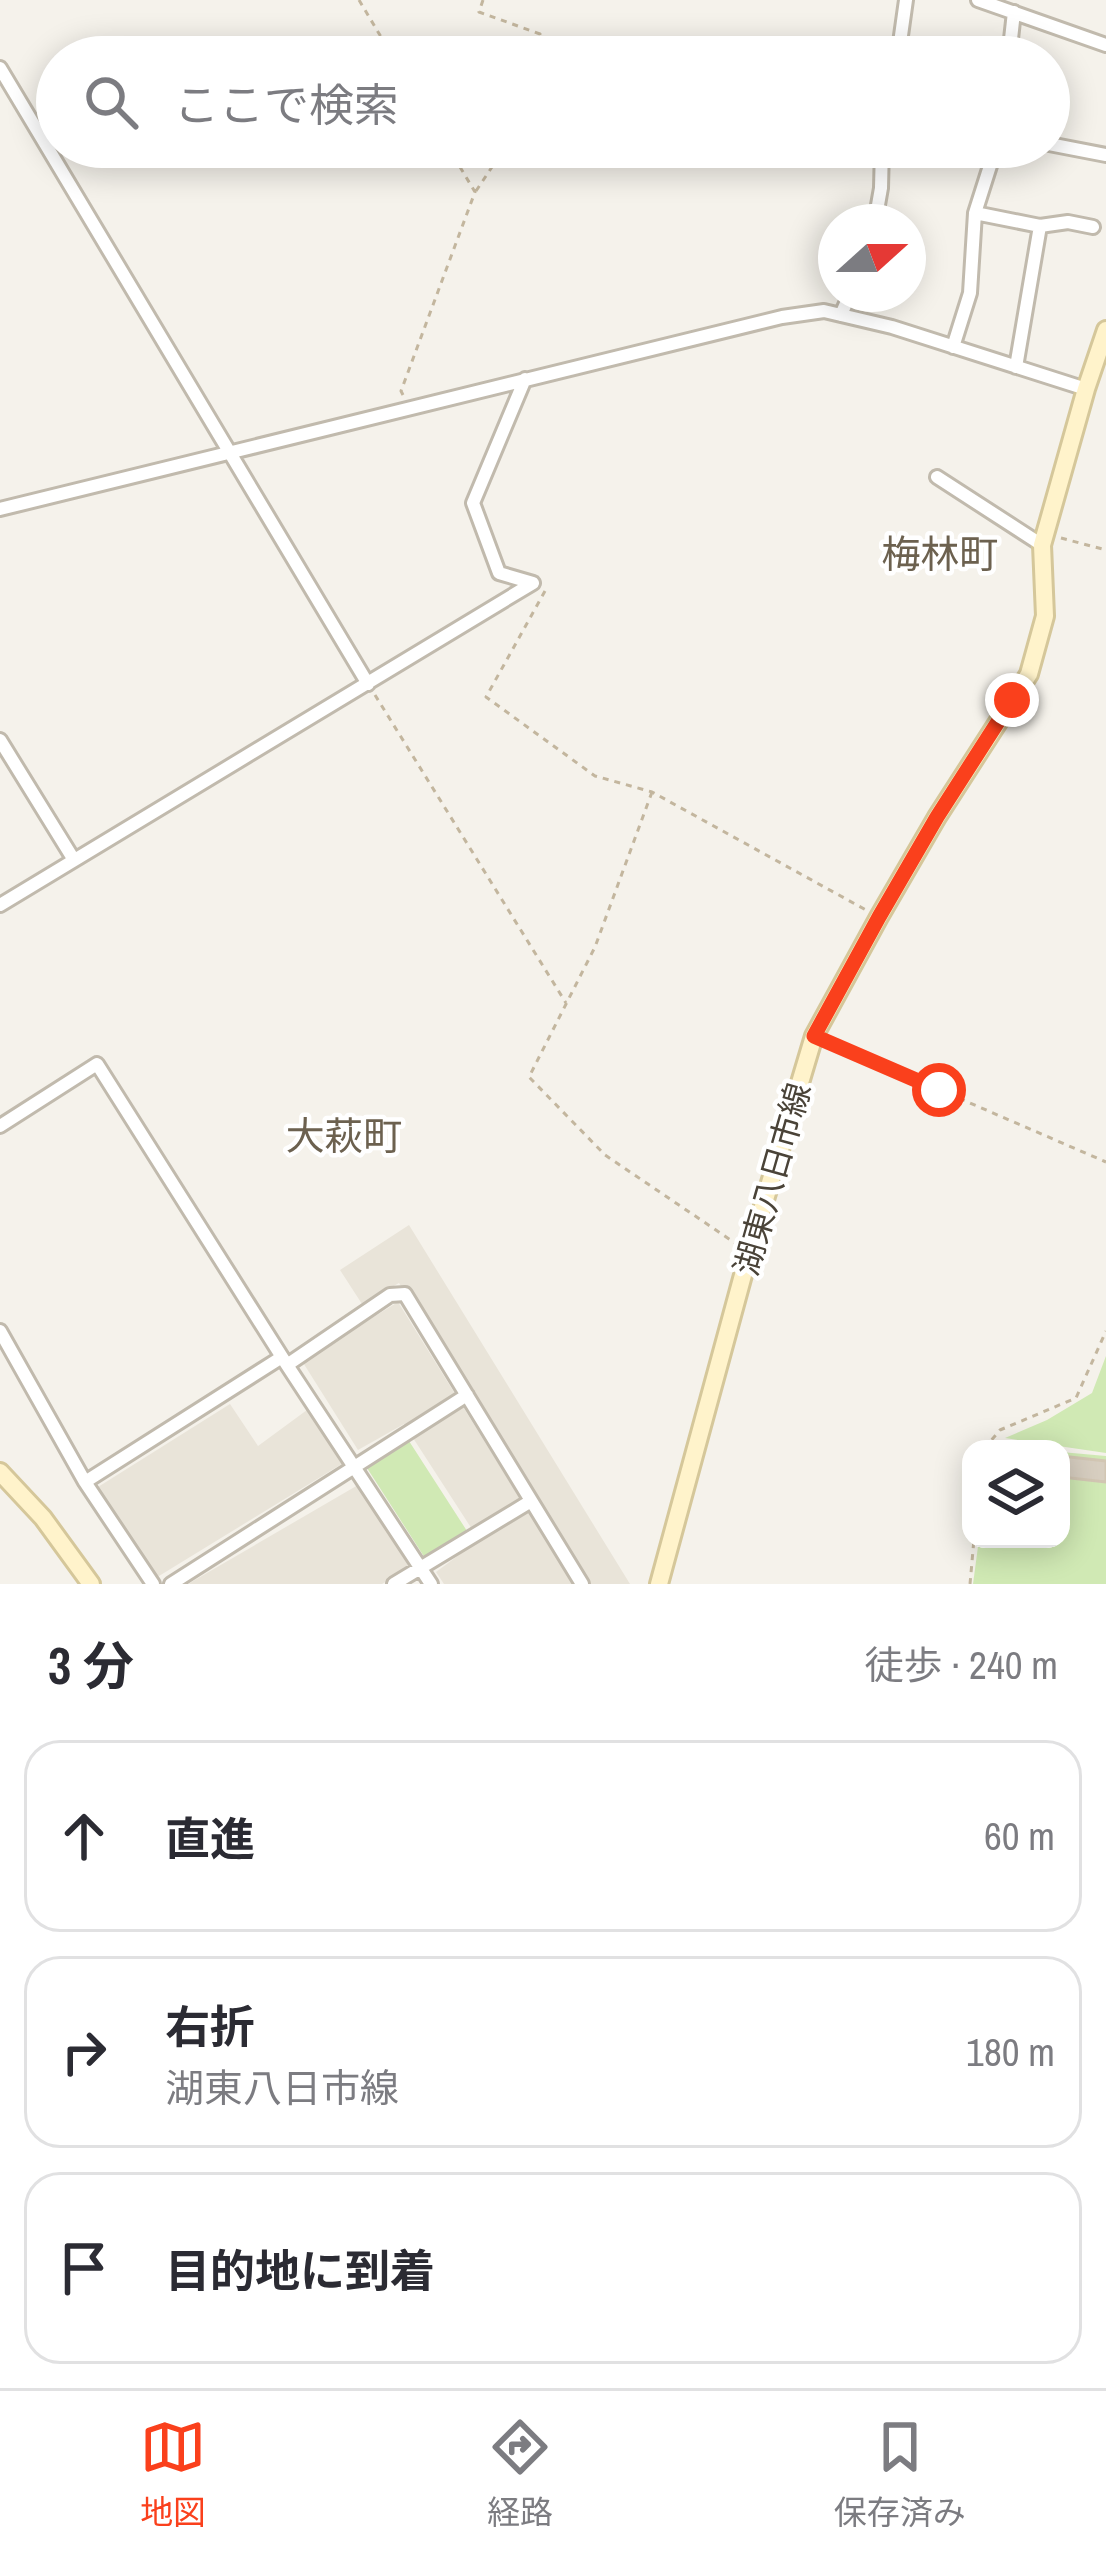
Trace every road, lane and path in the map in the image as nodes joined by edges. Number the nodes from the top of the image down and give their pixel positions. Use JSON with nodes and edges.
{"nodes":[{"id":1,"x":358,"y":0,"type":"edge"},
{"id":2,"x":483,"y":0,"type":"edge"},
{"id":3,"x":906,"y":0,"type":"edge"},
{"id":4,"x":979,"y":0,"type":"edge"},
{"id":5,"x":1014,"y":12,"type":"junction"},
{"id":6,"x":380,"y":36,"type":"edge"},
{"id":7,"x":539,"y":36,"type":"edge"},
{"id":8,"x":901,"y":36,"type":"edge"},
{"id":9,"x":1011,"y":36,"type":"edge"},
{"id":10,"x":1106,"y":45,"type":"edge"},
{"id":11,"x":0,"y":68,"type":"edge"},
{"id":12,"x":36,"y":129,"type":"edge"},
{"id":13,"x":1070,"y":148,"type":"edge"},
{"id":14,"x":1106,"y":155,"type":"edge"},
{"id":15,"x":59,"y":168,"type":"edge"},
{"id":16,"x":461,"y":168,"type":"edge"},
{"id":17,"x":492,"y":168,"type":"edge"},
{"id":18,"x":881,"y":168,"type":"edge"},
{"id":19,"x":989,"y":168,"type":"edge"},
{"id":20,"x":476,"y":192,"type":"junction"},
{"id":21,"x":878,"y":204,"type":"edge"},
{"id":22,"x":975,"y":213,"type":"junction"},
{"id":23,"x":1040,"y":226,"type":"junction"},
{"id":24,"x":1093,"y":227,"type":"dead end"},
{"id":25,"x":842,"y":312,"type":"edge"},
{"id":26,"x":841,"y":315,"type":"junction"},
{"id":27,"x":1106,"y":330,"type":"edge"},
{"id":28,"x":953,"y":346,"type":"junction"},
{"id":29,"x":1016,"y":367,"type":"junction"},
{"id":30,"x":525,"y":379,"type":"junction"},
{"id":31,"x":1086,"y":389,"type":"junction"},
{"id":32,"x":407,"y":408,"type":"junction"},
{"id":33,"x":228,"y":454,"type":"junction"},
{"id":34,"x":937,"y":477,"type":"dead end"},
{"id":35,"x":0,"y":509,"type":"edge"},
{"id":36,"x":1044,"y":540,"type":"junction"},
{"id":37,"x":1106,"y":550,"type":"edge"},
{"id":38,"x":533,"y":584,"type":"junction"},
{"id":39,"x":368,"y":684,"type":"junction"},
{"id":40,"x":0,"y":740,"type":"edge"},
{"id":41,"x":652,"y":792,"type":"junction"},
{"id":42,"x":74,"y":860,"type":"junction"},
{"id":43,"x":0,"y":905,"type":"edge"},
{"id":44,"x":879,"y":917,"type":"junction"},
{"id":45,"x":567,"y":1005,"type":"junction"},
{"id":46,"x":814,"y":1036,"type":"junction"},
{"id":47,"x":0,"y":1126,"type":"edge"},
{"id":48,"x":1106,"y":1162,"type":"edge"},
{"id":49,"x":749,"y":1253,"type":"junction"},
{"id":50,"x":0,"y":1331,"type":"edge"},
{"id":51,"x":1106,"y":1331,"type":"edge"},
{"id":52,"x":284,"y":1361,"type":"junction"},
{"id":53,"x":466,"y":1395,"type":"junction"},
{"id":54,"x":992,"y":1440,"type":"edge"},
{"id":55,"x":353,"y":1465,"type":"junction"},
{"id":56,"x":0,"y":1472,"type":"edge"},
{"id":57,"x":85,"y":1482,"type":"junction"},
{"id":58,"x":531,"y":1501,"type":"junction"},
{"id":59,"x":973,"y":1548,"type":"edge"},
{"id":60,"x":421,"y":1568,"type":"junction"},
{"id":61,"x":91,"y":1584,"type":"edge"},
{"id":62,"x":153,"y":1584,"type":"edge"},
{"id":63,"x":171,"y":1584,"type":"edge"},
{"id":64,"x":394,"y":1584,"type":"edge"},
{"id":65,"x":431,"y":1584,"type":"edge"},
{"id":66,"x":582,"y":1584,"type":"edge"},
{"id":67,"x":659,"y":1584,"type":"edge"},
{"id":68,"x":970,"y":1584,"type":"edge"}],
"edges":[{"from":1,"to":6,"type":"path"},
{"from":2,"to":7,"type":"path"},
{"from":3,"to":8,"type":"street"},
{"from":4,"to":5,"type":"street"},
{"from":5,"to":9,"type":"street"},
{"from":5,"to":10,"type":"street"},
{"from":11,"to":12,"type":"street"},
{"from":13,"to":14,"type":"street"},
{"from":15,"to":33,"type":"street"},
{"from":16,"to":20,"type":"path"},
{"from":17,"to":20,"type":"path"},
{"from":18,"to":21,"type":"street"},
{"from":19,"to":22,"type":"street"},
{"from":20,"to":32,"type":"path"},
{"from":22,"to":23,"type":"street"},
{"from":22,"to":28,"type":"street"},
{"from":23,"to":24,"type":"street"},
{"from":23,"to":29,"type":"street"},
{"from":25,"to":26,"type":"street"},
{"from":26,"to":28,"type":"street"},
{"from":26,"to":30,"type":"street"},
{"from":27,"to":31,"type":"main road","name":"湖東八日市線"},
{"from":28,"to":29,"type":"street"},
{"from":29,"to":31,"type":"street"},
{"from":30,"to":32,"type":"street"},
{"from":30,"to":38,"type":"street"},
{"from":31,"to":36,"type":"main road","name":"湖東八日市線"},
{"from":32,"to":33,"type":"street"},
{"from":33,"to":35,"type":"street"},
{"from":33,"to":39,"type":"street"},
{"from":34,"to":36,"type":"street"},
{"from":36,"to":37,"type":"path"},
{"from":36,"to":44,"type":"main road","name":"湖東八日市線"},
{"from":38,"to":39,"type":"street"},
{"from":38,"to":41,"type":"path"},
{"from":39,"to":42,"type":"street"},
{"from":39,"to":45,"type":"path"},
{"from":40,"to":42,"type":"street"},
{"from":41,"to":44,"type":"path"},
{"from":41,"to":45,"type":"path"},
{"from":42,"to":43,"type":"street"},
{"from":44,"to":46,"type":"main road","name":"湖東八日市線"},
{"from":45,"to":49,"type":"path"},
{"from":46,"to":48,"type":"path"},
{"from":46,"to":49,"type":"main road","name":"湖東八日市線"},
{"from":47,"to":52,"type":"street"},
{"from":49,"to":67,"type":"main road","name":"湖東八日市線"},
{"from":50,"to":57,"type":"street"},
{"from":51,"to":54,"type":"path"},
{"from":52,"to":53,"type":"street"},
{"from":52,"to":55,"type":"street"},
{"from":52,"to":57,"type":"street"},
{"from":53,"to":55,"type":"street"},
{"from":53,"to":58,"type":"street"},
{"from":55,"to":60,"type":"street"},
{"from":55,"to":63,"type":"street"},
{"from":56,"to":61,"type":"main road"},
{"from":57,"to":62,"type":"street"},
{"from":58,"to":60,"type":"street"},
{"from":58,"to":66,"type":"street"},
{"from":59,"to":68,"type":"path"},
{"from":60,"to":64,"type":"street"},
{"from":60,"to":65,"type":"street"}]}
